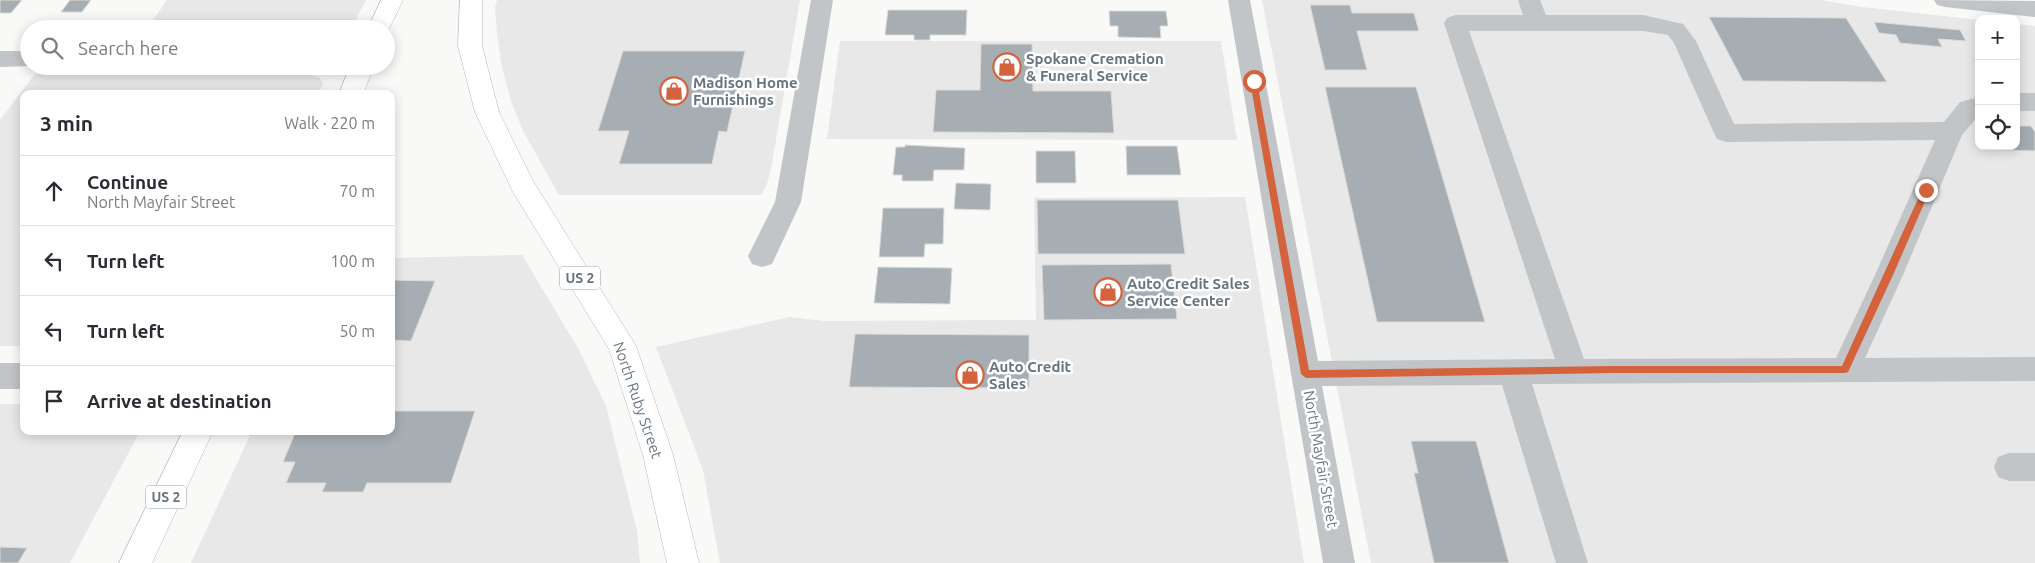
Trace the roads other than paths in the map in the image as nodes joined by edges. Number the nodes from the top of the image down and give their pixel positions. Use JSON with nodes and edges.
{"nodes":[{"id":1,"x":392,"y":0,"type":"edge"},
{"id":2,"x":471,"y":0,"type":"edge"},
{"id":3,"x":822,"y":0,"type":"edge"},
{"id":4,"x":1239,"y":0,"type":"edge"},
{"id":5,"x":1945,"y":0,"type":"edge"},
{"id":6,"x":2035,"y":10,"type":"edge"},
{"id":7,"x":1533,"y":11,"type":"edge"},
{"id":8,"x":383,"y":20,"type":"edge"},
{"id":9,"x":0,"y":59,"type":"edge"},
{"id":10,"x":20,"y":59,"type":"edge"},
{"id":11,"x":358,"y":75,"type":"edge"},
{"id":12,"x":353,"y":90,"type":"edge"},
{"id":13,"x":2020,"y":102,"type":"edge"},
{"id":14,"x":2035,"y":102,"type":"edge"},
{"id":15,"x":1975,"y":107,"type":"edge"},
{"id":16,"x":1952,"y":131,"type":"junction"},
{"id":17,"x":762,"y":256,"type":"dead end"},
{"id":18,"x":1845,"y":369,"type":"junction"},
{"id":19,"x":2035,"y":369,"type":"edge"},
{"id":20,"x":1573,"y":370,"type":"junction"},
{"id":21,"x":1513,"y":372,"type":"junction"},
{"id":22,"x":1306,"y":374,"type":"junction"},
{"id":23,"x":0,"y":376,"type":"edge"},
{"id":24,"x":20,"y":376,"type":"edge"},
{"id":25,"x":196,"y":435,"type":"edge"},
{"id":26,"x":135,"y":563,"type":"edge"},
{"id":27,"x":682,"y":563,"type":"edge"},
{"id":28,"x":1339,"y":563,"type":"edge"},
{"id":29,"x":1572,"y":563,"type":"edge"}],
"edges":[{"from":1,"to":8,"type":"main road"},
{"from":2,"to":27,"type":"main road","name":"North Ruby Street","number":"US 2"},
{"from":3,"to":17,"type":"street"},
{"from":4,"to":22,"type":"street","name":"North Mayfair Street"},
{"from":5,"to":6,"type":"street"},
{"from":7,"to":16,"type":"street"},
{"from":7,"to":20,"type":"street"},
{"from":9,"to":10,"type":"street"},
{"from":11,"to":12,"type":"main road"},
{"from":13,"to":14,"type":"street"},
{"from":15,"to":16,"type":"street"},
{"from":16,"to":18,"type":"street"},
{"from":18,"to":19,"type":"street"},
{"from":18,"to":20,"type":"street"},
{"from":20,"to":21,"type":"street"},
{"from":21,"to":22,"type":"street"},
{"from":21,"to":29,"type":"street"},
{"from":22,"to":28,"type":"street","name":"North Mayfair Street"},
{"from":23,"to":24,"type":"street"},
{"from":25,"to":26,"type":"main road","number":"US 2"}]}
